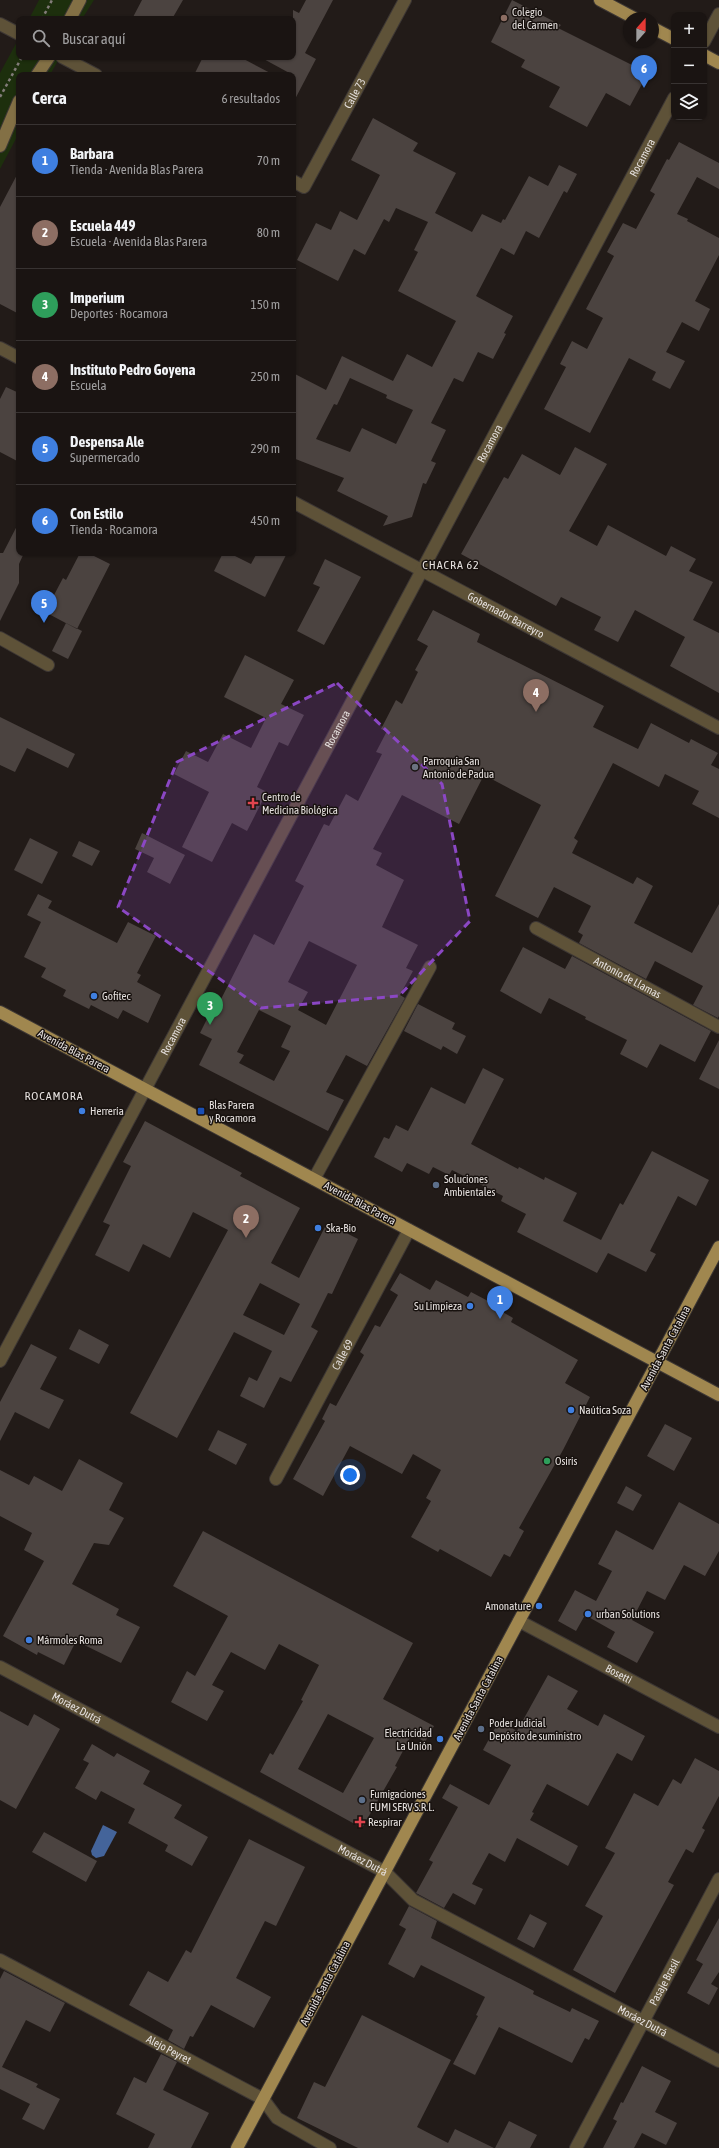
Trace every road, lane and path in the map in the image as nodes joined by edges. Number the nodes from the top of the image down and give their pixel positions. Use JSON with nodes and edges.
{"nodes":[{"id":1,"x":52,"y":0,"type":"edge"},
{"id":2,"x":80,"y":0,"type":"edge"},
{"id":3,"x":405,"y":0,"type":"edge"},
{"id":4,"x":600,"y":0,"type":"edge"},
{"id":5,"x":623,"y":12,"type":"edge"},
{"id":6,"x":719,"y":14,"type":"edge"},
{"id":7,"x":44,"y":16,"type":"edge"},
{"id":8,"x":72,"y":16,"type":"edge"},
{"id":9,"x":0,"y":24,"type":"edge"},
{"id":10,"x":659,"y":31,"type":"edge"},
{"id":11,"x":16,"y":32,"type":"edge"},
{"id":12,"x":707,"y":36,"type":"edge"},
{"id":13,"x":671,"y":37,"type":"edge"},
{"id":14,"x":707,"y":57,"type":"edge"},
{"id":15,"x":20,"y":60,"type":"edge"},
{"id":16,"x":47,"y":60,"type":"edge"},
{"id":17,"x":68,"y":60,"type":"edge"},
{"id":18,"x":719,"y":63,"type":"edge"},
{"id":19,"x":39,"y":72,"type":"edge"},
{"id":20,"x":90,"y":72,"type":"edge"},
{"id":21,"x":0,"y":97,"type":"edge"},
{"id":22,"x":671,"y":104,"type":"edge"},
{"id":23,"x":16,"y":108,"type":"edge"},
{"id":24,"x":0,"y":146,"type":"edge"},
{"id":25,"x":296,"y":183,"type":"edge"},
{"id":26,"x":0,"y":348,"type":"edge"},
{"id":27,"x":16,"y":356,"type":"edge"},
{"id":28,"x":296,"y":504,"type":"edge"},
{"id":29,"x":422,"y":570,"type":"junction"},
{"id":30,"x":0,"y":638,"type":"edge"},
{"id":31,"x":48,"y":665,"type":"dead end"},
{"id":32,"x":719,"y":728,"type":"edge"},
{"id":33,"x":536,"y":928,"type":"dead end"},
{"id":34,"x":430,"y":967,"type":"dead end"},
{"id":35,"x":0,"y":1012,"type":"edge"},
{"id":36,"x":719,"y":1027,"type":"edge"},
{"id":37,"x":145,"y":1089,"type":"junction"},
{"id":38,"x":314,"y":1179,"type":"junction"},
{"id":39,"x":409,"y":1230,"type":"junction"},
{"id":40,"x":719,"y":1247,"type":"edge"},
{"id":41,"x":0,"y":1361,"type":"edge"},
{"id":42,"x":657,"y":1363,"type":"junction"},
{"id":43,"x":719,"y":1395,"type":"edge"},
{"id":44,"x":276,"y":1479,"type":"dead end"},
{"id":45,"x":519,"y":1621,"type":"junction"},
{"id":46,"x":0,"y":1667,"type":"edge"},
{"id":47,"x":719,"y":1727,"type":"edge"},
{"id":48,"x":385,"y":1872,"type":"junction"},
{"id":49,"x":719,"y":1879,"type":"edge"},
{"id":50,"x":0,"y":1960,"type":"edge"},
{"id":51,"x":644,"y":2021,"type":"junction"},
{"id":52,"x":719,"y":2061,"type":"edge"},
{"id":53,"x":263,"y":2100,"type":"junction"},
{"id":54,"x":237,"y":2148,"type":"edge"},
{"id":55,"x":330,"y":2148,"type":"edge"},
{"id":56,"x":576,"y":2148,"type":"edge"}],
"edges":[{"from":1,"to":7,"type":"path"},
{"from":2,"to":8,"type":"main road"},
{"from":3,"to":25,"type":"street","name":"Calle 73"},
{"from":4,"to":5,"type":"main road"},
{"from":6,"to":12,"type":"street"},
{"from":9,"to":11,"type":"street"},
{"from":10,"to":13,"type":"main road"},
{"from":14,"to":18,"type":"main road"},
{"from":15,"to":21,"type":"path"},
{"from":16,"to":19,"type":"main road"},
{"from":17,"to":20,"type":"street"},
{"from":22,"to":29,"type":"street","name":"Rocamora"},
{"from":23,"to":24,"type":"main road"},
{"from":26,"to":27,"type":"street"},
{"from":28,"to":29,"type":"street","name":"Gobernador Barreyro"},
{"from":29,"to":32,"type":"street","name":"Gobernador Barreyro"},
{"from":29,"to":37,"type":"street","name":"Rocamora"},
{"from":30,"to":31,"type":"street"},
{"from":33,"to":36,"type":"street","name":"Antonio de Llamas"},
{"from":34,"to":38,"type":"street"},
{"from":35,"to":37,"type":"main road","name":"Avenida Blas Parera"},
{"from":37,"to":38,"type":"main road","name":"Avenida Blas Parera"},
{"from":37,"to":41,"type":"street","name":"Rocamora"},
{"from":38,"to":39,"type":"main road","name":"Avenida Blas Parera"},
{"from":39,"to":42,"type":"main road","name":"Avenida Blas Parera"},
{"from":39,"to":44,"type":"street","name":"Calle 69"},
{"from":40,"to":42,"type":"main road","name":"Avenida Santa Catalina"},
{"from":42,"to":43,"type":"main road","name":"Avenida Blas Parera"},
{"from":42,"to":45,"type":"main road","name":"Avenida Santa Catalina"},
{"from":45,"to":47,"type":"street","name":"Bosetti"},
{"from":45,"to":48,"type":"main road","name":"Avenida Santa Catalina"},
{"from":46,"to":48,"type":"street","name":"Moráez Dutrá"},
{"from":48,"to":51,"type":"street","name":"Moráez Dutrá"},
{"from":48,"to":53,"type":"main road","name":"Avenida Santa Catalina"},
{"from":49,"to":51,"type":"street","name":"Pasaje Brasil"},
{"from":50,"to":53,"type":"street","name":"Alejo Peyret"},
{"from":51,"to":52,"type":"street","name":"Moráez Dutrá"},
{"from":51,"to":56,"type":"street","name":"Pasaje Brasil"},
{"from":53,"to":54,"type":"main road","name":"Avenida Santa Catalina"},
{"from":53,"to":55,"type":"street","name":"Alejo Peyret"}]}
